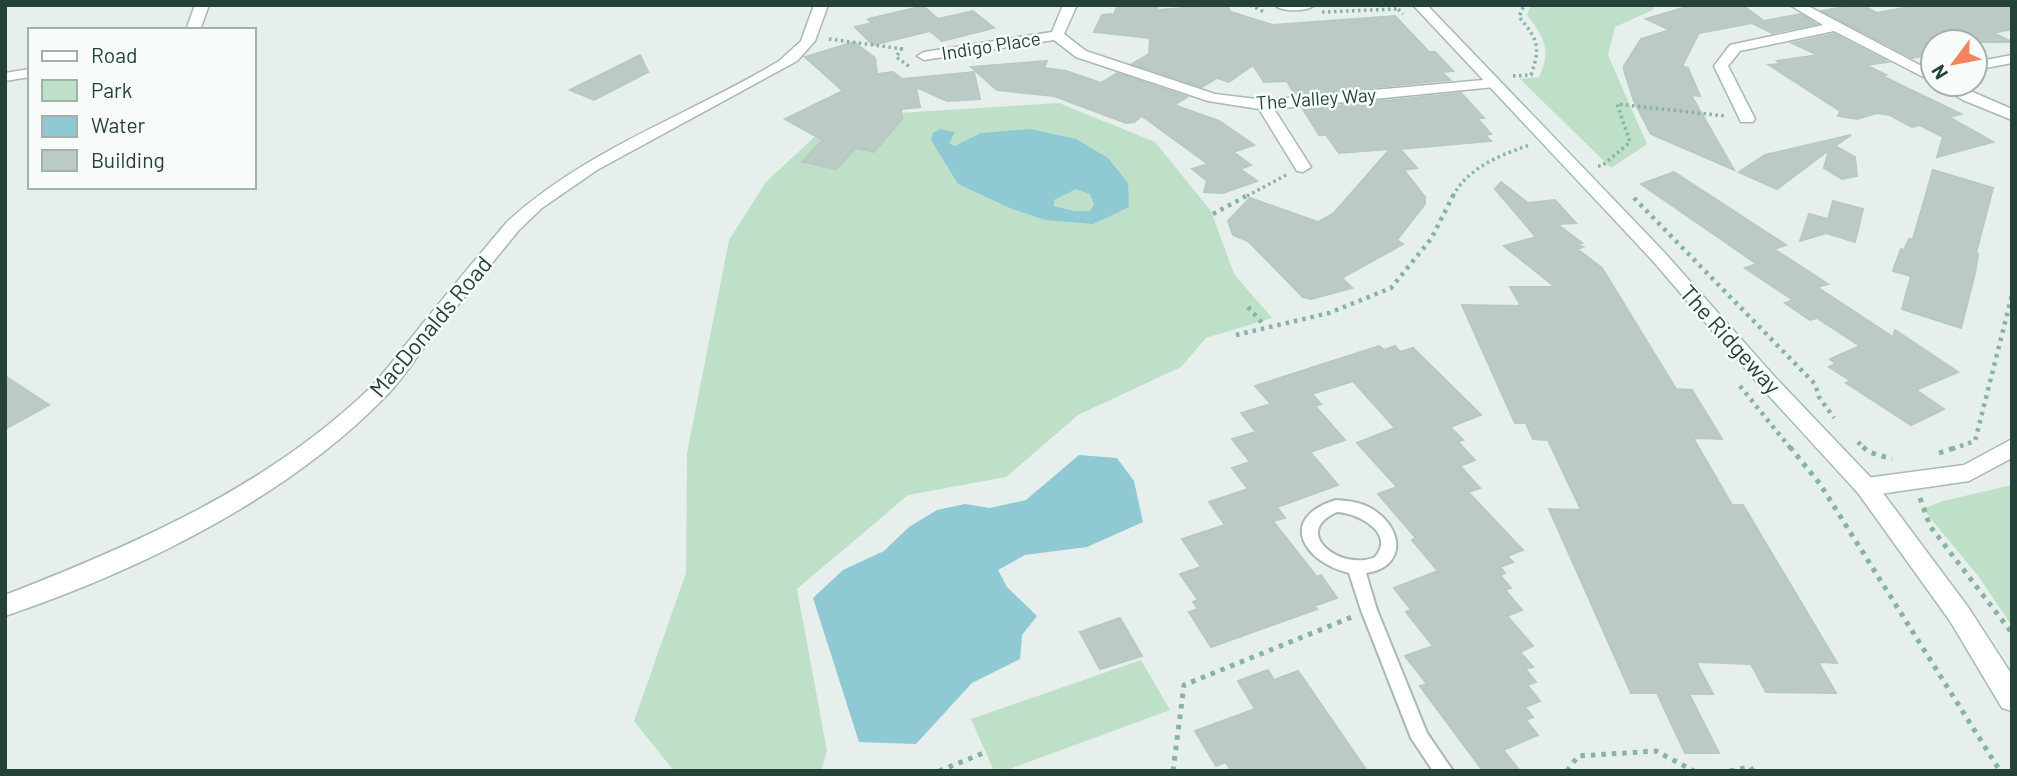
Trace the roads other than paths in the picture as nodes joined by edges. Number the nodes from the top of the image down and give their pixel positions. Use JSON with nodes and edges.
{"nodes":[{"id":1,"x":202,"y":5,"type":"edge"},
{"id":2,"x":821,"y":5,"type":"edge"},
{"id":3,"x":1070,"y":5,"type":"edge"},
{"id":4,"x":1280,"y":5,"type":"edge"},
{"id":5,"x":1309,"y":5,"type":"edge"},
{"id":6,"x":1419,"y":5,"type":"edge"},
{"id":7,"x":1796,"y":5,"type":"edge"},
{"id":8,"x":1833,"y":27,"type":"junction"},
{"id":9,"x":194,"y":28,"type":"edge"},
{"id":10,"x":1057,"y":35,"type":"junction"},
{"id":11,"x":924,"y":55,"type":"road end"},
{"id":12,"x":2012,"y":59,"type":"edge"},
{"id":13,"x":1989,"y":63,"type":"edge"},
{"id":14,"x":1919,"y":70,"type":"edge"},
{"id":15,"x":28,"y":73,"type":"edge"},
{"id":16,"x":5,"y":77,"type":"edge"},
{"id":17,"x":1491,"y":80,"type":"junction"},
{"id":18,"x":1970,"y":98,"type":"edge"},
{"id":19,"x":1264,"y":105,"type":"junction"},
{"id":20,"x":2012,"y":115,"type":"edge"},
{"id":21,"x":1747,"y":119,"type":"road end"},
{"id":22,"x":1303,"y":167,"type":"road end"},
{"id":23,"x":2012,"y":447,"type":"edge"},
{"id":24,"x":1866,"y":487,"type":"junction"},
{"id":25,"x":1356,"y":568,"type":"junction"},
{"id":26,"x":5,"y":607,"type":"edge"},
{"id":27,"x":2012,"y":699,"type":"edge"},
{"id":28,"x":1444,"y":771,"type":"edge"}],
"edges":[{"from":1,"to":9,"type":"street"},
{"from":2,"to":26,"type":"street","name":"MacDonalds Road"},
{"from":3,"to":10,"type":"street"},
{"from":4,"to":5,"type":"street"},
{"from":6,"to":17,"type":"street","name":"The Ridgeway"},
{"from":7,"to":8,"type":"street"},
{"from":8,"to":14,"type":"street"},
{"from":8,"to":21,"type":"street"},
{"from":10,"to":11,"type":"street","name":"Indigo Place"},
{"from":10,"to":19,"type":"street","name":"The Valley Way"},
{"from":12,"to":13,"type":"street"},
{"from":15,"to":16,"type":"street"},
{"from":17,"to":19,"type":"street","name":"The Valley Way"},
{"from":17,"to":24,"type":"street","name":"The Ridgeway"},
{"from":18,"to":20,"type":"street"},
{"from":19,"to":22,"type":"street"},
{"from":23,"to":24,"type":"street"},
{"from":24,"to":27,"type":"street","name":"The Ridgeway"},
{"from":25,"to":25,"type":"lane"},
{"from":25,"to":28,"type":"lane"}]}
